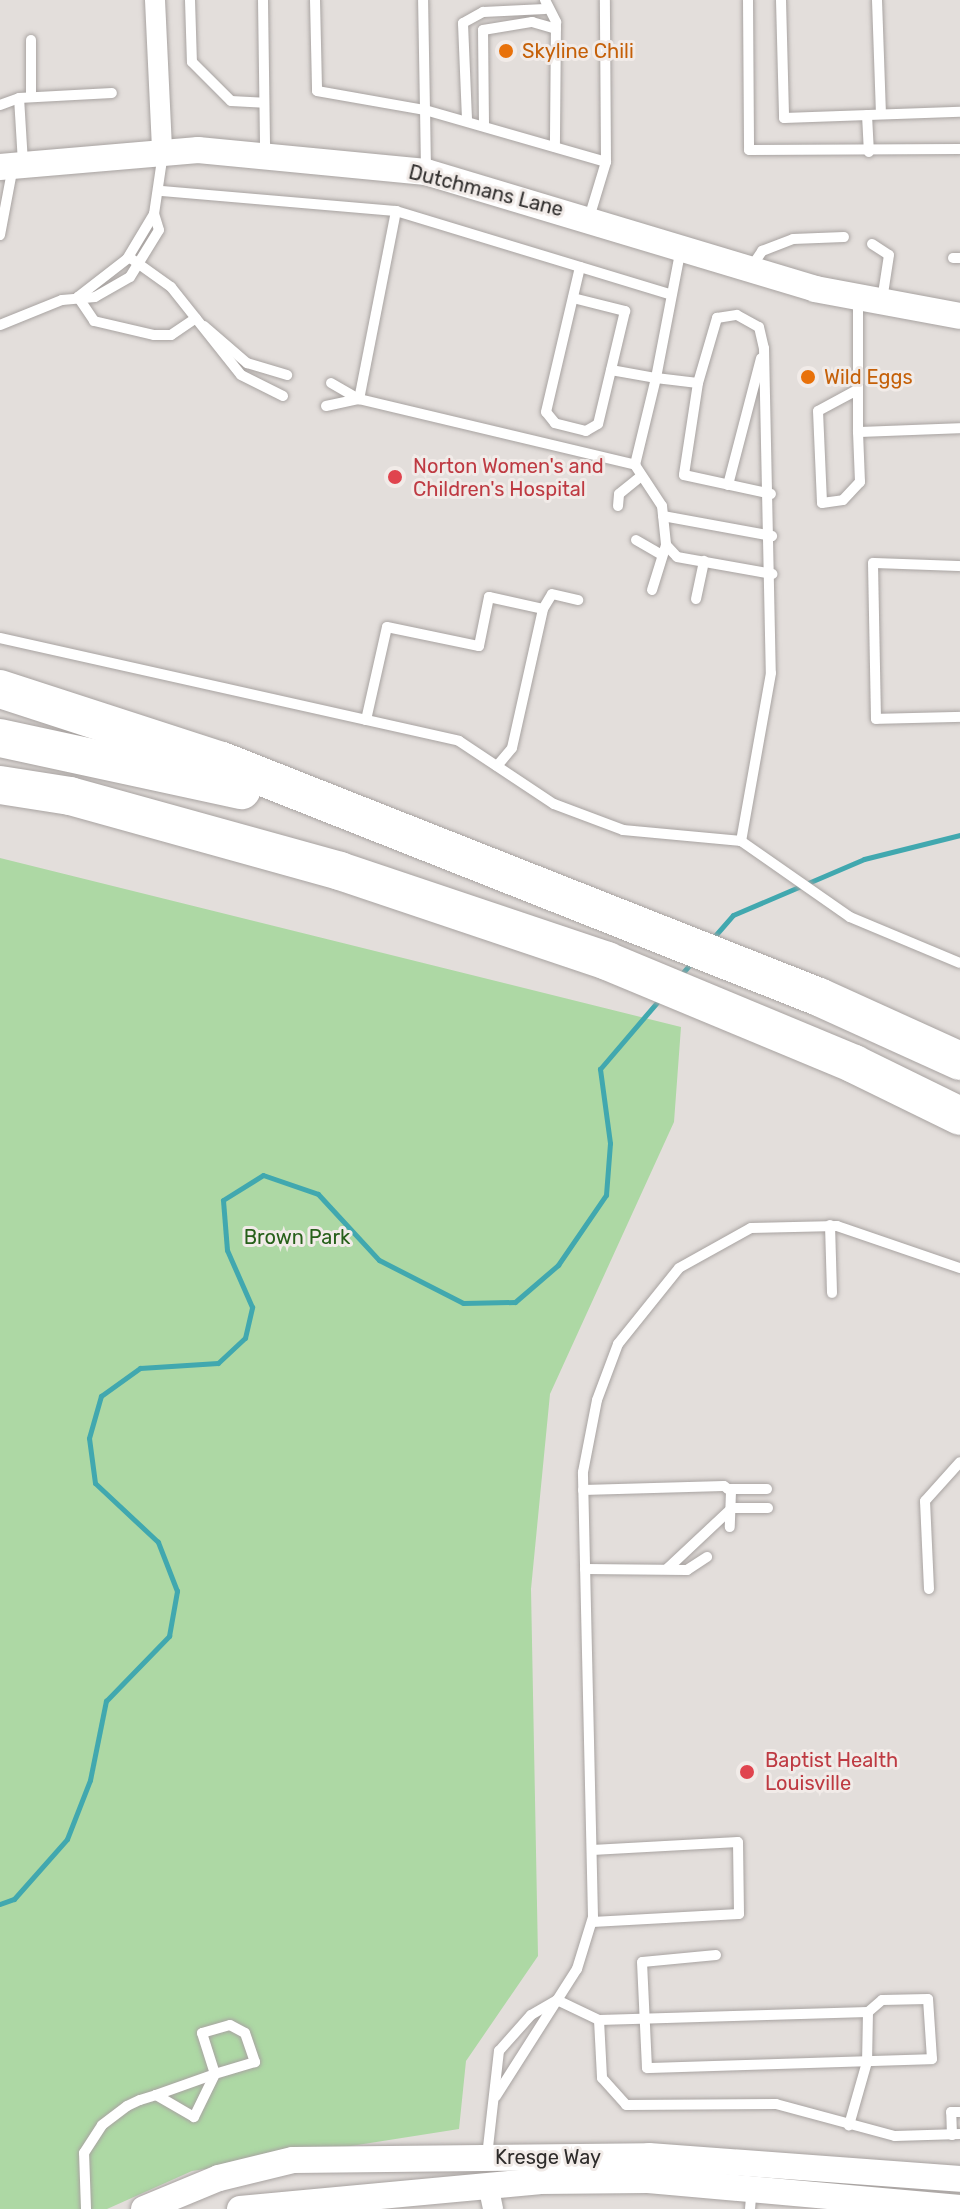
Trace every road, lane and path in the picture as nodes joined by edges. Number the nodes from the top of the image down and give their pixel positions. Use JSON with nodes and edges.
{"nodes":[{"id":1,"x":155,"y":0,"type":"edge"},
{"id":2,"x":190,"y":0,"type":"edge"},
{"id":3,"x":263,"y":0,"type":"edge"},
{"id":4,"x":315,"y":0,"type":"edge"},
{"id":5,"x":423,"y":0,"type":"edge"},
{"id":6,"x":605,"y":0,"type":"edge"},
{"id":7,"x":748,"y":0,"type":"edge"},
{"id":8,"x":781,"y":0,"type":"edge"},
{"id":9,"x":877,"y":0,"type":"edge"},
{"id":10,"x":545,"y":5,"type":"edge"},
{"id":11,"x":556,"y":29,"type":"junction"},
{"id":12,"x":31,"y":40,"type":"dead end"},
{"id":13,"x":112,"y":93,"type":"dead end"},
{"id":14,"x":25,"y":98,"type":"junction"},
{"id":15,"x":264,"y":103,"type":"junction"},
{"id":16,"x":0,"y":105,"type":"edge"},
{"id":17,"x":425,"y":110,"type":"junction"},
{"id":18,"x":960,"y":112,"type":"edge"},
{"id":19,"x":881,"y":114,"type":"junction"},
{"id":20,"x":867,"y":115,"type":"junction"},
{"id":21,"x":467,"y":119,"type":"junction"},
{"id":22,"x":484,"y":124,"type":"junction"},
{"id":23,"x":555,"y":147,"type":"junction"},
{"id":24,"x":162,"y":149,"type":"junction"},
{"id":25,"x":960,"y":149,"type":"edge"},
{"id":26,"x":265,"y":152,"type":"junction"},
{"id":27,"x":869,"y":152,"type":"junction"},
{"id":28,"x":606,"y":162,"type":"junction"},
{"id":29,"x":12,"y":165,"type":"edge"},
{"id":30,"x":426,"y":172,"type":"junction"},
{"id":31,"x":161,"y":191,"type":"junction"},
{"id":32,"x":396,"y":211,"type":"junction"},
{"id":33,"x":154,"y":214,"type":"junction"},
{"id":34,"x":589,"y":218,"type":"junction"},
{"id":35,"x":0,"y":235,"type":"edge"},
{"id":36,"x":844,"y":237,"type":"dead end"},
{"id":37,"x":872,"y":244,"type":"dead end"},
{"id":38,"x":682,"y":246,"type":"junction"},
{"id":39,"x":129,"y":257,"type":"junction"},
{"id":40,"x":142,"y":265,"type":"junction"},
{"id":41,"x":580,"y":267,"type":"junction"},
{"id":42,"x":749,"y":270,"type":"junction"},
{"id":43,"x":669,"y":294,"type":"junction"},
{"id":44,"x":78,"y":297,"type":"junction"},
{"id":45,"x":573,"y":298,"type":"junction"},
{"id":46,"x":870,"y":301,"type":"junction"},
{"id":47,"x":960,"y":316,"type":"edge"},
{"id":48,"x":199,"y":321,"type":"junction"},
{"id":49,"x":0,"y":325,"type":"edge"},
{"id":50,"x":764,"y":348,"type":"junction"},
{"id":51,"x":611,"y":370,"type":"junction"},
{"id":52,"x":287,"y":375,"type":"dead end"},
{"id":53,"x":656,"y":378,"type":"junction"},
{"id":54,"x":331,"y":383,"type":"dead end"},
{"id":55,"x":698,"y":383,"type":"junction"},
{"id":56,"x":857,"y":390,"type":"junction"},
{"id":57,"x":284,"y":393,"type":"dead end"},
{"id":58,"x":359,"y":399,"type":"junction"},
{"id":59,"x":327,"y":403,"type":"dead end"},
{"id":60,"x":960,"y":428,"type":"edge"},
{"id":61,"x":858,"y":432,"type":"junction"},
{"id":62,"x":635,"y":465,"type":"junction"},
{"id":63,"x":639,"y":478,"type":"junction"},
{"id":64,"x":728,"y":485,"type":"junction"},
{"id":65,"x":771,"y":494,"type":"junction"},
{"id":66,"x":618,"y":506,"type":"dead end"},
{"id":67,"x":663,"y":516,"type":"junction"},
{"id":68,"x":772,"y":536,"type":"junction"},
{"id":69,"x":636,"y":540,"type":"dead end"},
{"id":70,"x":664,"y":550,"type":"junction"},
{"id":71,"x":704,"y":561,"type":"junction"},
{"id":72,"x":960,"y":566,"type":"edge"},
{"id":73,"x":772,"y":574,"type":"junction"},
{"id":74,"x":652,"y":590,"type":"dead end"},
{"id":75,"x":696,"y":599,"type":"dead end"},
{"id":76,"x":578,"y":600,"type":"dead end"},
{"id":77,"x":543,"y":609,"type":"junction"},
{"id":78,"x":0,"y":638,"type":"edge"},
{"id":79,"x":0,"y":689,"type":"edge"},
{"id":80,"x":960,"y":717,"type":"edge"},
{"id":81,"x":366,"y":720,"type":"junction"},
{"id":82,"x":0,"y":738,"type":"edge"},
{"id":83,"x":497,"y":766,"type":"junction"},
{"id":84,"x":0,"y":785,"type":"edge"},
{"id":85,"x":376,"y":823,"type":"junction"},
{"id":86,"x":741,"y":841,"type":"junction"},
{"id":87,"x":960,"y":963,"type":"edge"},
{"id":88,"x":960,"y":1061,"type":"edge"},
{"id":89,"x":960,"y":1116,"type":"edge"},
{"id":90,"x":830,"y":1225,"type":"junction"},
{"id":91,"x":960,"y":1268,"type":"edge"},
{"id":92,"x":832,"y":1293,"type":"dead end"},
{"id":93,"x":960,"y":1462,"type":"edge"},
{"id":94,"x":728,"y":1489,"type":"junction"},
{"id":95,"x":767,"y":1489,"type":"dead end"},
{"id":96,"x":583,"y":1490,"type":"junction"},
{"id":97,"x":732,"y":1508,"type":"junction"},
{"id":98,"x":768,"y":1508,"type":"dead end"},
{"id":99,"x":730,"y":1527,"type":"dead end"},
{"id":100,"x":707,"y":1557,"type":"dead end"},
{"id":101,"x":585,"y":1569,"type":"junction"},
{"id":102,"x":667,"y":1569,"type":"junction"},
{"id":103,"x":929,"y":1589,"type":"dead end"},
{"id":104,"x":592,"y":1850,"type":"junction"},
{"id":105,"x":592,"y":1922,"type":"junction"},
{"id":106,"x":716,"y":1955,"type":"dead end"},
{"id":107,"x":557,"y":2000,"type":"junction"},
{"id":108,"x":868,"y":2012,"type":"junction"},
{"id":109,"x":641,"y":2018,"type":"junction"},
{"id":110,"x":599,"y":2020,"type":"junction"},
{"id":111,"x":867,"y":2062,"type":"junction"},
{"id":112,"x":215,"y":2074,"type":"junction"},
{"id":113,"x":156,"y":2095,"type":"junction"},
{"id":114,"x":496,"y":2096,"type":"junction"},
{"id":115,"x":960,"y":2112,"type":"edge"},
{"id":116,"x":849,"y":2125,"type":"junction"},
{"id":117,"x":956,"y":2134,"type":"edge"},
{"id":118,"x":487,"y":2157,"type":"junction"},
{"id":119,"x":960,"y":2179,"type":"edge"},
{"id":120,"x":752,"y":2188,"type":"edge"},
{"id":121,"x":490,"y":2197,"type":"edge"},
{"id":122,"x":960,"y":2208,"type":"edge"},
{"id":123,"x":86,"y":2209,"type":"edge"},
{"id":124,"x":144,"y":2209,"type":"edge"},
{"id":125,"x":240,"y":2209,"type":"edge"}],
"edges":[{"from":1,"to":24,"type":"street"},
{"from":2,"to":15,"type":"lane"},
{"from":3,"to":15,"type":"lane"},
{"from":4,"to":17,"type":"lane"},
{"from":5,"to":17,"type":"lane"},
{"from":6,"to":28,"type":"lane"},
{"from":7,"to":27,"type":"lane"},
{"from":8,"to":20,"type":"lane"},
{"from":9,"to":19,"type":"lane"},
{"from":10,"to":11,"type":"lane"},
{"from":10,"to":21,"type":"lane"},
{"from":11,"to":22,"type":"lane"},
{"from":11,"to":23,"type":"lane"},
{"from":12,"to":14,"type":"lane"},
{"from":13,"to":14,"type":"lane"},
{"from":14,"to":16,"type":"lane"},
{"from":14,"to":29,"type":"lane"},
{"from":15,"to":26,"type":"lane"},
{"from":17,"to":21,"type":"lane"},
{"from":17,"to":30,"type":"lane"},
{"from":18,"to":19,"type":"lane"},
{"from":19,"to":20,"type":"lane"},
{"from":20,"to":27,"type":"lane"},
{"from":21,"to":22,"type":"lane"},
{"from":22,"to":23,"type":"lane"},
{"from":23,"to":28,"type":"lane"},
{"from":24,"to":26,"type":"street","name":"Dutchmans Lane"},
{"from":24,"to":29,"type":"street","name":"Dutchmans Lane"},
{"from":24,"to":31,"type":"lane"},
{"from":25,"to":27,"type":"lane"},
{"from":26,"to":30,"type":"street","name":"Dutchmans Lane"},
{"from":28,"to":34,"type":"lane"},
{"from":29,"to":35,"type":"lane"},
{"from":30,"to":34,"type":"street","name":"Dutchmans Lane"},
{"from":31,"to":32,"type":"lane"},
{"from":31,"to":33,"type":"lane"},
{"from":32,"to":41,"type":"lane"},
{"from":32,"to":58,"type":"lane"},
{"from":33,"to":39,"type":"lane"},
{"from":33,"to":40,"type":"lane"},
{"from":34,"to":38,"type":"street","name":"Dutchmans Lane"},
{"from":36,"to":42,"type":"lane"},
{"from":37,"to":46,"type":"lane"},
{"from":38,"to":42,"type":"street","name":"Dutchmans Lane"},
{"from":38,"to":43,"type":"lane"},
{"from":39,"to":40,"type":"lane"},
{"from":39,"to":44,"type":"lane"},
{"from":40,"to":44,"type":"lane"},
{"from":40,"to":48,"type":"lane"},
{"from":41,"to":43,"type":"lane"},
{"from":41,"to":45,"type":"lane"},
{"from":42,"to":46,"type":"street","name":"Dutchmans Lane"},
{"from":43,"to":53,"type":"lane"},
{"from":44,"to":48,"type":"lane"},
{"from":44,"to":49,"type":"lane"},
{"from":45,"to":51,"type":"lane"},
{"from":45,"to":51,"type":"lane"},
{"from":46,"to":47,"type":"street","name":"Dutchmans Lane"},
{"from":46,"to":56,"type":"lane"},
{"from":48,"to":52,"type":"lane"},
{"from":48,"to":57,"type":"lane"},
{"from":50,"to":55,"type":"lane"},
{"from":50,"to":64,"type":"lane"},
{"from":50,"to":65,"type":"lane"},
{"from":51,"to":53,"type":"lane"},
{"from":53,"to":55,"type":"lane"},
{"from":53,"to":62,"type":"lane"},
{"from":54,"to":58,"type":"lane"},
{"from":55,"to":64,"type":"lane"},
{"from":56,"to":61,"type":"lane"},
{"from":56,"to":61,"type":"lane"},
{"from":58,"to":59,"type":"lane"},
{"from":58,"to":62,"type":"lane"},
{"from":60,"to":61,"type":"lane"},
{"from":62,"to":63,"type":"lane"},
{"from":63,"to":66,"type":"lane"},
{"from":63,"to":67,"type":"lane"},
{"from":64,"to":65,"type":"lane"},
{"from":65,"to":68,"type":"lane"},
{"from":67,"to":68,"type":"lane"},
{"from":67,"to":70,"type":"lane"},
{"from":68,"to":73,"type":"lane"},
{"from":69,"to":70,"type":"lane"},
{"from":70,"to":71,"type":"lane"},
{"from":70,"to":74,"type":"lane"},
{"from":71,"to":73,"type":"lane"},
{"from":71,"to":75,"type":"lane"},
{"from":72,"to":80,"type":"lane"},
{"from":73,"to":86,"type":"lane"},
{"from":76,"to":77,"type":"lane"},
{"from":77,"to":81,"type":"lane"},
{"from":77,"to":83,"type":"lane"},
{"from":78,"to":81,"type":"lane"},
{"from":79,"to":85,"type":"highway"},
{"from":81,"to":83,"type":"lane"},
{"from":82,"to":85,"type":"highway"},
{"from":83,"to":86,"type":"lane"},
{"from":84,"to":89,"type":"highway"},
{"from":85,"to":88,"type":"highway"},
{"from":86,"to":87,"type":"lane"},
{"from":90,"to":91,"type":"lane"},
{"from":90,"to":92,"type":"lane"},
{"from":90,"to":96,"type":"lane"},
{"from":93,"to":103,"type":"lane"},
{"from":94,"to":95,"type":"lane"},
{"from":94,"to":96,"type":"lane"},
{"from":94,"to":97,"type":"lane"},
{"from":96,"to":101,"type":"lane"},
{"from":97,"to":98,"type":"lane"},
{"from":97,"to":99,"type":"lane"},
{"from":97,"to":102,"type":"lane"},
{"from":100,"to":102,"type":"lane"},
{"from":101,"to":102,"type":"lane"},
{"from":101,"to":104,"type":"lane"},
{"from":104,"to":105,"type":"lane"},
{"from":104,"to":105,"type":"lane"},
{"from":105,"to":107,"type":"lane"},
{"from":106,"to":109,"type":"lane"},
{"from":107,"to":110,"type":"lane"},
{"from":107,"to":114,"type":"lane"},
{"from":107,"to":114,"type":"lane"},
{"from":108,"to":109,"type":"lane"},
{"from":108,"to":111,"type":"lane"},
{"from":108,"to":111,"type":"lane"},
{"from":109,"to":110,"type":"lane"},
{"from":109,"to":111,"type":"lane"},
{"from":110,"to":116,"type":"lane"},
{"from":111,"to":116,"type":"lane"},
{"from":112,"to":112,"type":"lane"},
{"from":112,"to":113,"type":"lane"},
{"from":112,"to":113,"type":"lane"},
{"from":113,"to":123,"type":"lane"},
{"from":114,"to":118,"type":"lane"},
{"from":115,"to":117,"type":"lane"},
{"from":116,"to":117,"type":"lane"},
{"from":118,"to":120,"type":"street","name":"Kresge Way"},
{"from":118,"to":121,"type":"lane"},
{"from":118,"to":124,"type":"street","name":"Kresge Way"},
{"from":119,"to":120,"type":"street","name":"Kresge Way"},
{"from":120,"to":121,"type":"street","name":"Kresge Way"},
{"from":120,"to":122,"type":"street","name":"Kresge Way"},
{"from":121,"to":125,"type":"street","name":"Kresge Way"}]}
